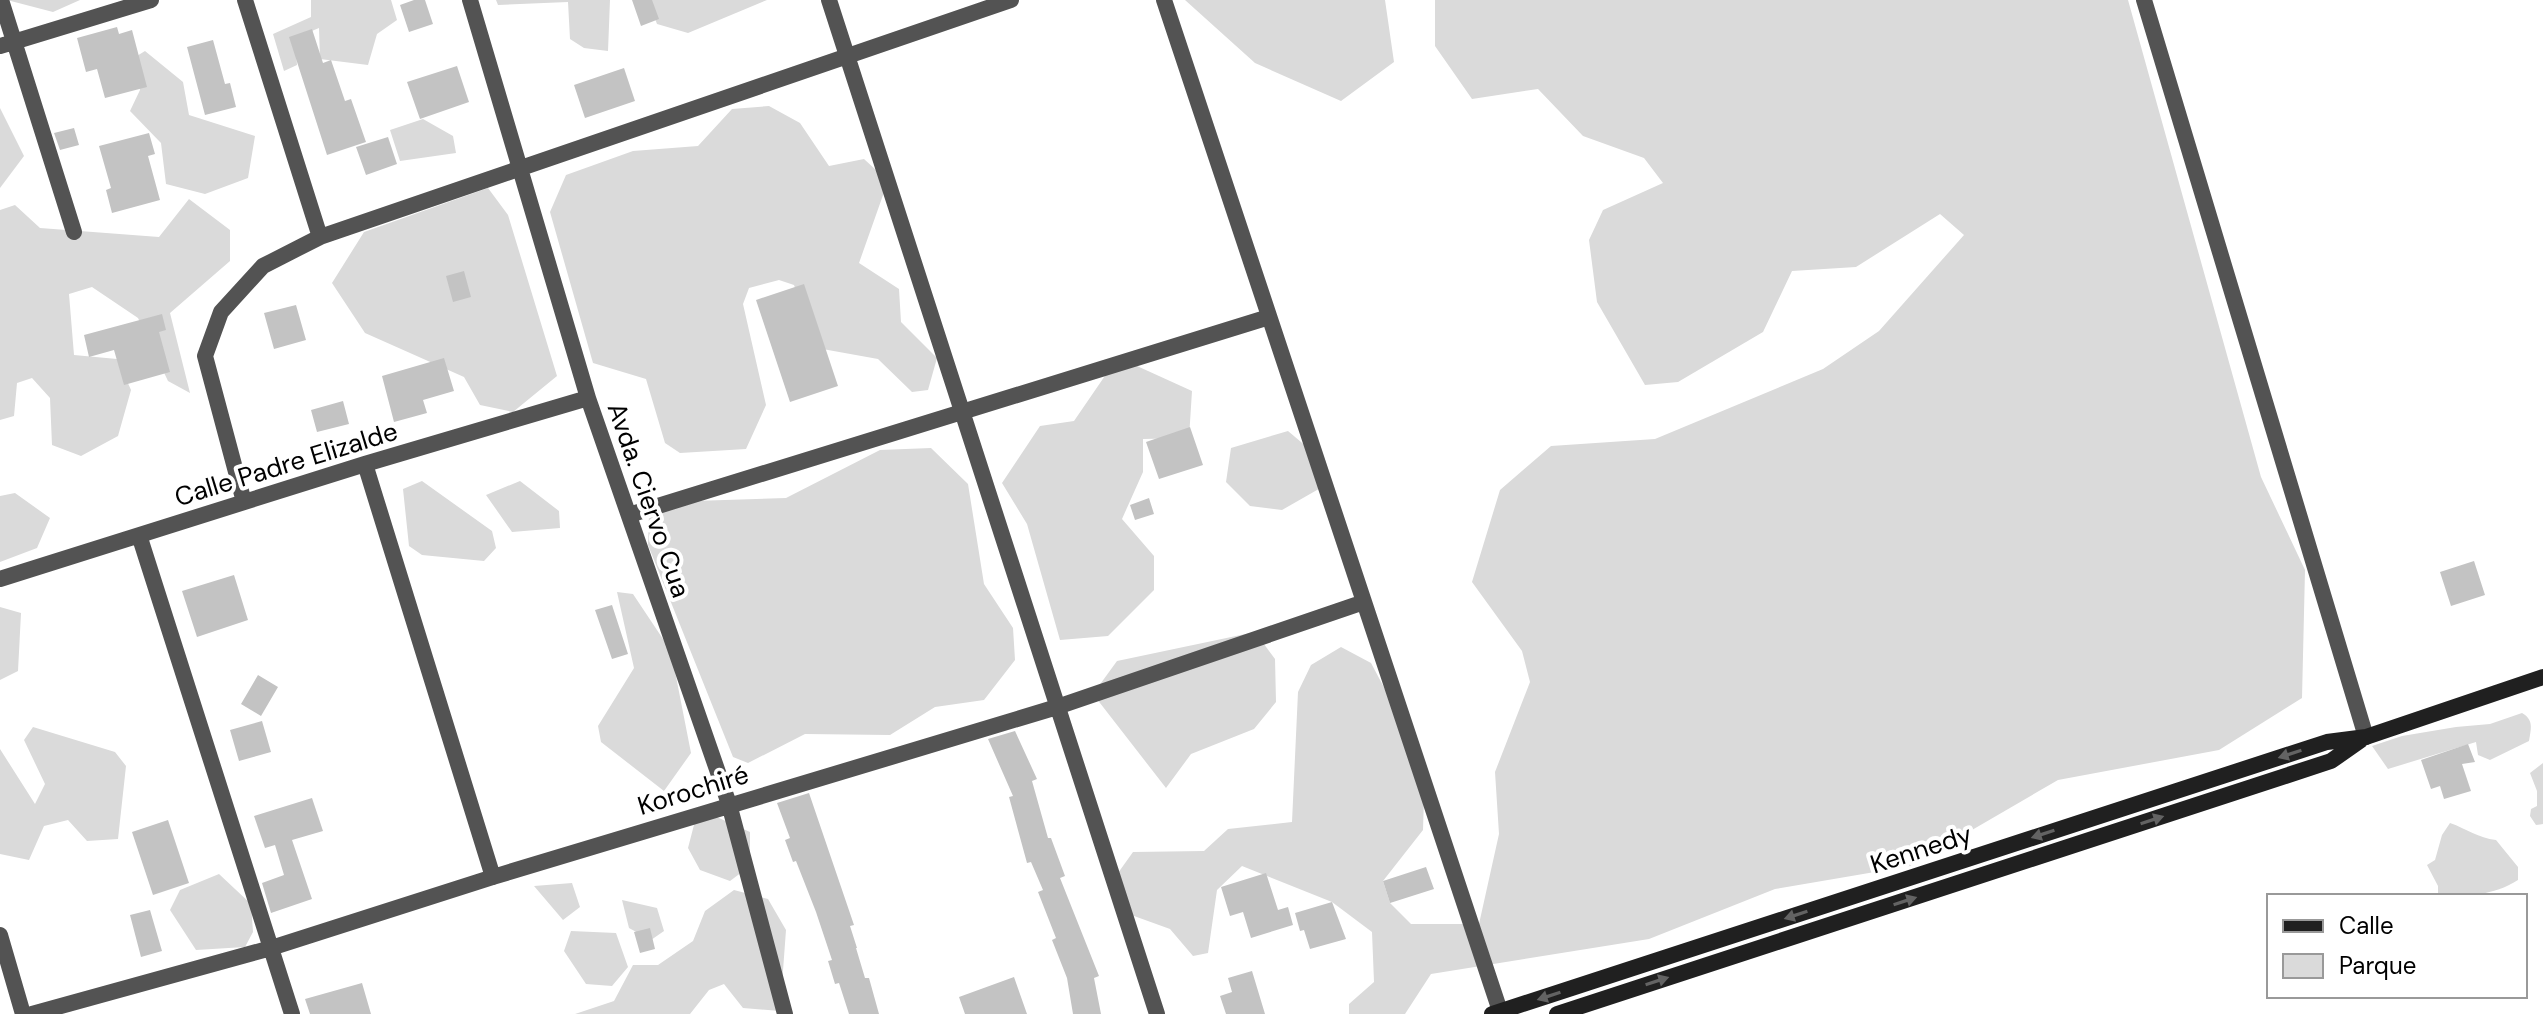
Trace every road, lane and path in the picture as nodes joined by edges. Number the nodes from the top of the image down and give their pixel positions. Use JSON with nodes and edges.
{"nodes":[{"id":1,"x":1,"y":0,"type":"edge"},
{"id":2,"x":151,"y":0,"type":"edge"},
{"id":3,"x":245,"y":0,"type":"edge"},
{"id":4,"x":470,"y":0,"type":"edge"},
{"id":5,"x":829,"y":0,"type":"edge"},
{"id":6,"x":1011,"y":0,"type":"edge"},
{"id":7,"x":1164,"y":0,"type":"edge"},
{"id":8,"x":2144,"y":0,"type":"edge"},
{"id":9,"x":7,"y":45,"type":"edge"},
{"id":10,"x":847,"y":54,"type":"junction"},
{"id":11,"x":521,"y":167,"type":"junction"},
{"id":12,"x":74,"y":232,"type":"dead end"},
{"id":13,"x":320,"y":237,"type":"junction"},
{"id":14,"x":1269,"y":317,"type":"junction"},
{"id":15,"x":588,"y":398,"type":"junction"},
{"id":16,"x":962,"y":411,"type":"junction"},
{"id":17,"x":365,"y":464,"type":"junction"},
{"id":18,"x":244,"y":502,"type":"junction"},
{"id":19,"x":629,"y":515,"type":"junction"},
{"id":20,"x":139,"y":535,"type":"junction"},
{"id":21,"x":0,"y":579,"type":"edge"},
{"id":22,"x":1364,"y":602,"type":"junction"},
{"id":23,"x":2543,"y":677,"type":"edge"},
{"id":24,"x":1057,"y":707,"type":"junction"},
{"id":25,"x":2366,"y":737,"type":"junction"},
{"id":26,"x":729,"y":804,"type":"junction"},
{"id":27,"x":493,"y":877,"type":"junction"},
{"id":28,"x":0,"y":935,"type":"edge"},
{"id":29,"x":271,"y":948,"type":"junction"},
{"id":30,"x":1496,"y":1013,"type":"edge"},
{"id":31,"x":23,"y":1014,"type":"edge"},
{"id":32,"x":32,"y":1014,"type":"edge"},
{"id":33,"x":292,"y":1014,"type":"edge"},
{"id":34,"x":785,"y":1014,"type":"edge"},
{"id":35,"x":1157,"y":1014,"type":"edge"},
{"id":36,"x":1557,"y":1014,"type":"edge"}],
"edges":[{"from":1,"to":9,"type":"street"},
{"from":2,"to":9,"type":"street"},
{"from":3,"to":13,"type":"street"},
{"from":4,"to":11,"type":"street","name":"Avda. Ciervo Cua"},
{"from":5,"to":10,"type":"street"},
{"from":6,"to":10,"type":"street"},
{"from":7,"to":14,"type":"street"},
{"from":8,"to":25,"type":"street"},
{"from":9,"to":12,"type":"street"},
{"from":10,"to":11,"type":"street"},
{"from":10,"to":16,"type":"street"},
{"from":11,"to":13,"type":"street"},
{"from":11,"to":15,"type":"street","name":"Avda. Ciervo Cua"},
{"from":13,"to":18,"type":"street"},
{"from":14,"to":16,"type":"street"},
{"from":14,"to":22,"type":"street"},
{"from":15,"to":17,"type":"street","name":"Calle Padre Elizalde"},
{"from":15,"to":19,"type":"street","name":"Avda. Ciervo Cua"},
{"from":16,"to":19,"type":"street"},
{"from":16,"to":24,"type":"street"},
{"from":17,"to":18,"type":"street","name":"Calle Padre Elizalde"},
{"from":17,"to":27,"type":"street"},
{"from":18,"to":20,"type":"street","name":"Calle Padre Elizalde"},
{"from":19,"to":26,"type":"street","name":"Avda. Ciervo Cua"},
{"from":20,"to":21,"type":"street","name":"Calle Padre Elizalde"},
{"from":20,"to":29,"type":"street"},
{"from":22,"to":24,"type":"street","name":"Korochiré"},
{"from":22,"to":30,"type":"street"},
{"from":23,"to":25,"type":"main road","name":"Kennedy"},
{"from":24,"to":26,"type":"street","name":"Korochiré"},
{"from":24,"to":35,"type":"street"},
{"from":25,"to":30,"type":"main road","name":"Kennedy","one_way":true},
{"from":36,"to":25,"type":"main road","name":"Kennedy","one_way":true},
{"from":26,"to":27,"type":"street","name":"Korochiré"},
{"from":26,"to":34,"type":"street","name":"Avda. Ciervo Cua"},
{"from":27,"to":29,"type":"street","name":"Korochiré"},
{"from":28,"to":31,"type":"street"},
{"from":29,"to":32,"type":"street","name":"Korochiré"},
{"from":29,"to":33,"type":"street"}]}
